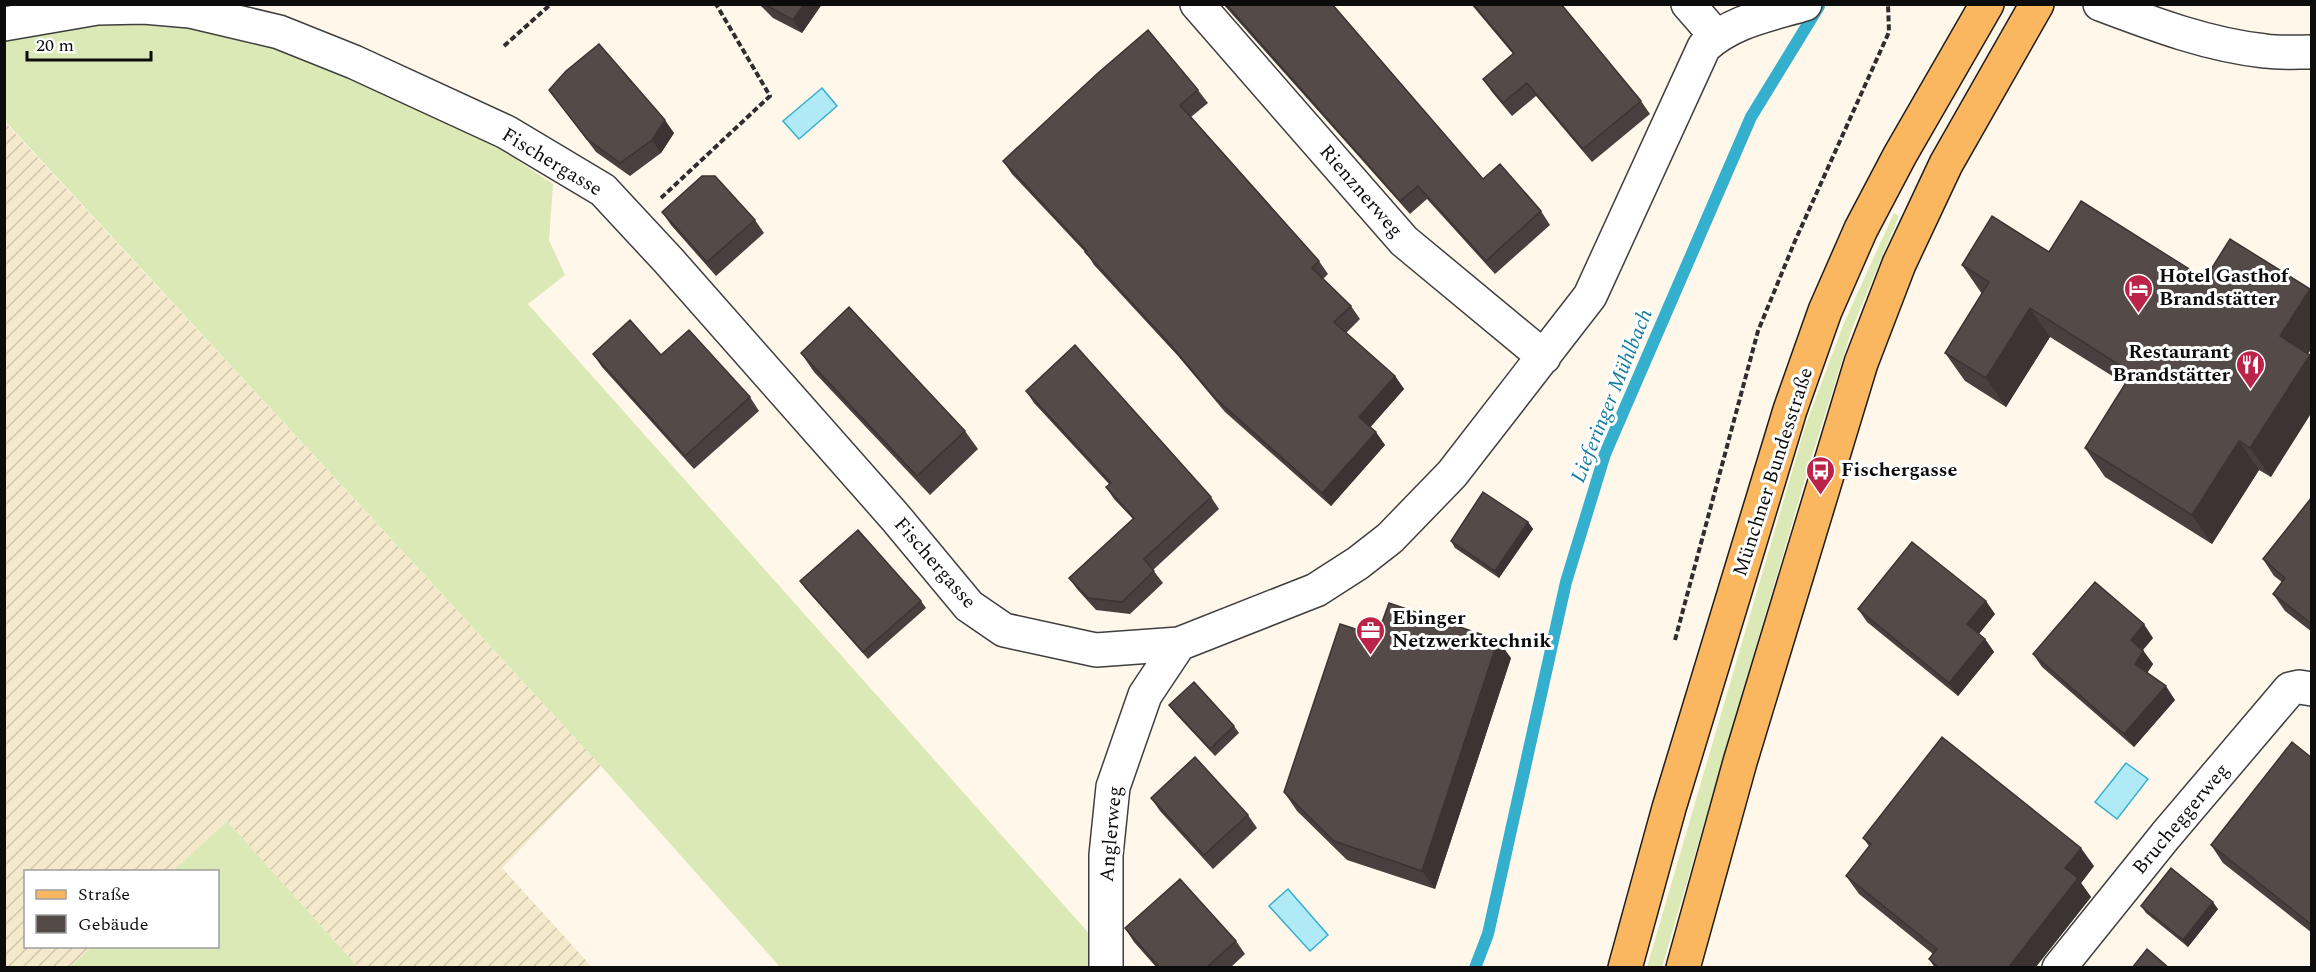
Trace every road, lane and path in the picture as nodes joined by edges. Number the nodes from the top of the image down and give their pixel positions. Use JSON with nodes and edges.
{"nodes":[{"id":1,"x":551,"y":4,"type":"edge"},
{"id":2,"x":717,"y":4,"type":"edge"},
{"id":3,"x":1197,"y":4,"type":"edge"},
{"id":4,"x":1688,"y":4,"type":"edge"},
{"id":5,"x":1888,"y":4,"type":"edge"},
{"id":6,"x":1987,"y":4,"type":"edge"},
{"id":7,"x":2100,"y":4,"type":"edge"},
{"id":8,"x":1802,"y":5,"type":"edge"},
{"id":9,"x":2037,"y":5,"type":"edge"},
{"id":10,"x":2158,"y":14,"type":"edge"},
{"id":11,"x":4,"y":24,"type":"edge"},
{"id":12,"x":1716,"y":36,"type":"junction"},
{"id":13,"x":504,"y":46,"type":"dead end"},
{"id":14,"x":2312,"y":52,"type":"edge"},
{"id":15,"x":634,"y":224,"type":"junction"},
{"id":16,"x":1544,"y":357,"type":"junction"},
{"id":17,"x":1675,"y":640,"type":"dead end"},
{"id":18,"x":1179,"y":644,"type":"junction"},
{"id":19,"x":2312,"y":689,"type":"edge"},
{"id":20,"x":1106,"y":968,"type":"edge"},
{"id":21,"x":1625,"y":968,"type":"edge"},
{"id":22,"x":1683,"y":968,"type":"edge"},
{"id":23,"x":2059,"y":968,"type":"edge"}],
"edges":[{"from":1,"to":13,"type":"path"},
{"from":2,"to":15,"type":"path"},
{"from":3,"to":16,"type":"street","name":"Rienznerweg"},
{"from":4,"to":12,"type":"street"},
{"from":5,"to":17,"type":"path"},
{"from":6,"to":21,"type":"main road","name":"Münchner Bundesstraße"},
{"from":7,"to":10,"type":"street"},
{"from":8,"to":12,"type":"street","name":"Fischergasse"},
{"from":9,"to":22,"type":"main road"},
{"from":10,"to":14,"type":"street"},
{"from":11,"to":15,"type":"street","name":"Fischergasse"},
{"from":12,"to":16,"type":"street","name":"Fischergasse"},
{"from":15,"to":18,"type":"street","name":"Fischergasse"},
{"from":16,"to":18,"type":"street","name":"Fischergasse"},
{"from":18,"to":20,"type":"street","name":"Anglerweg"},
{"from":19,"to":23,"type":"street","name":"Brucheggerweg"}]}
